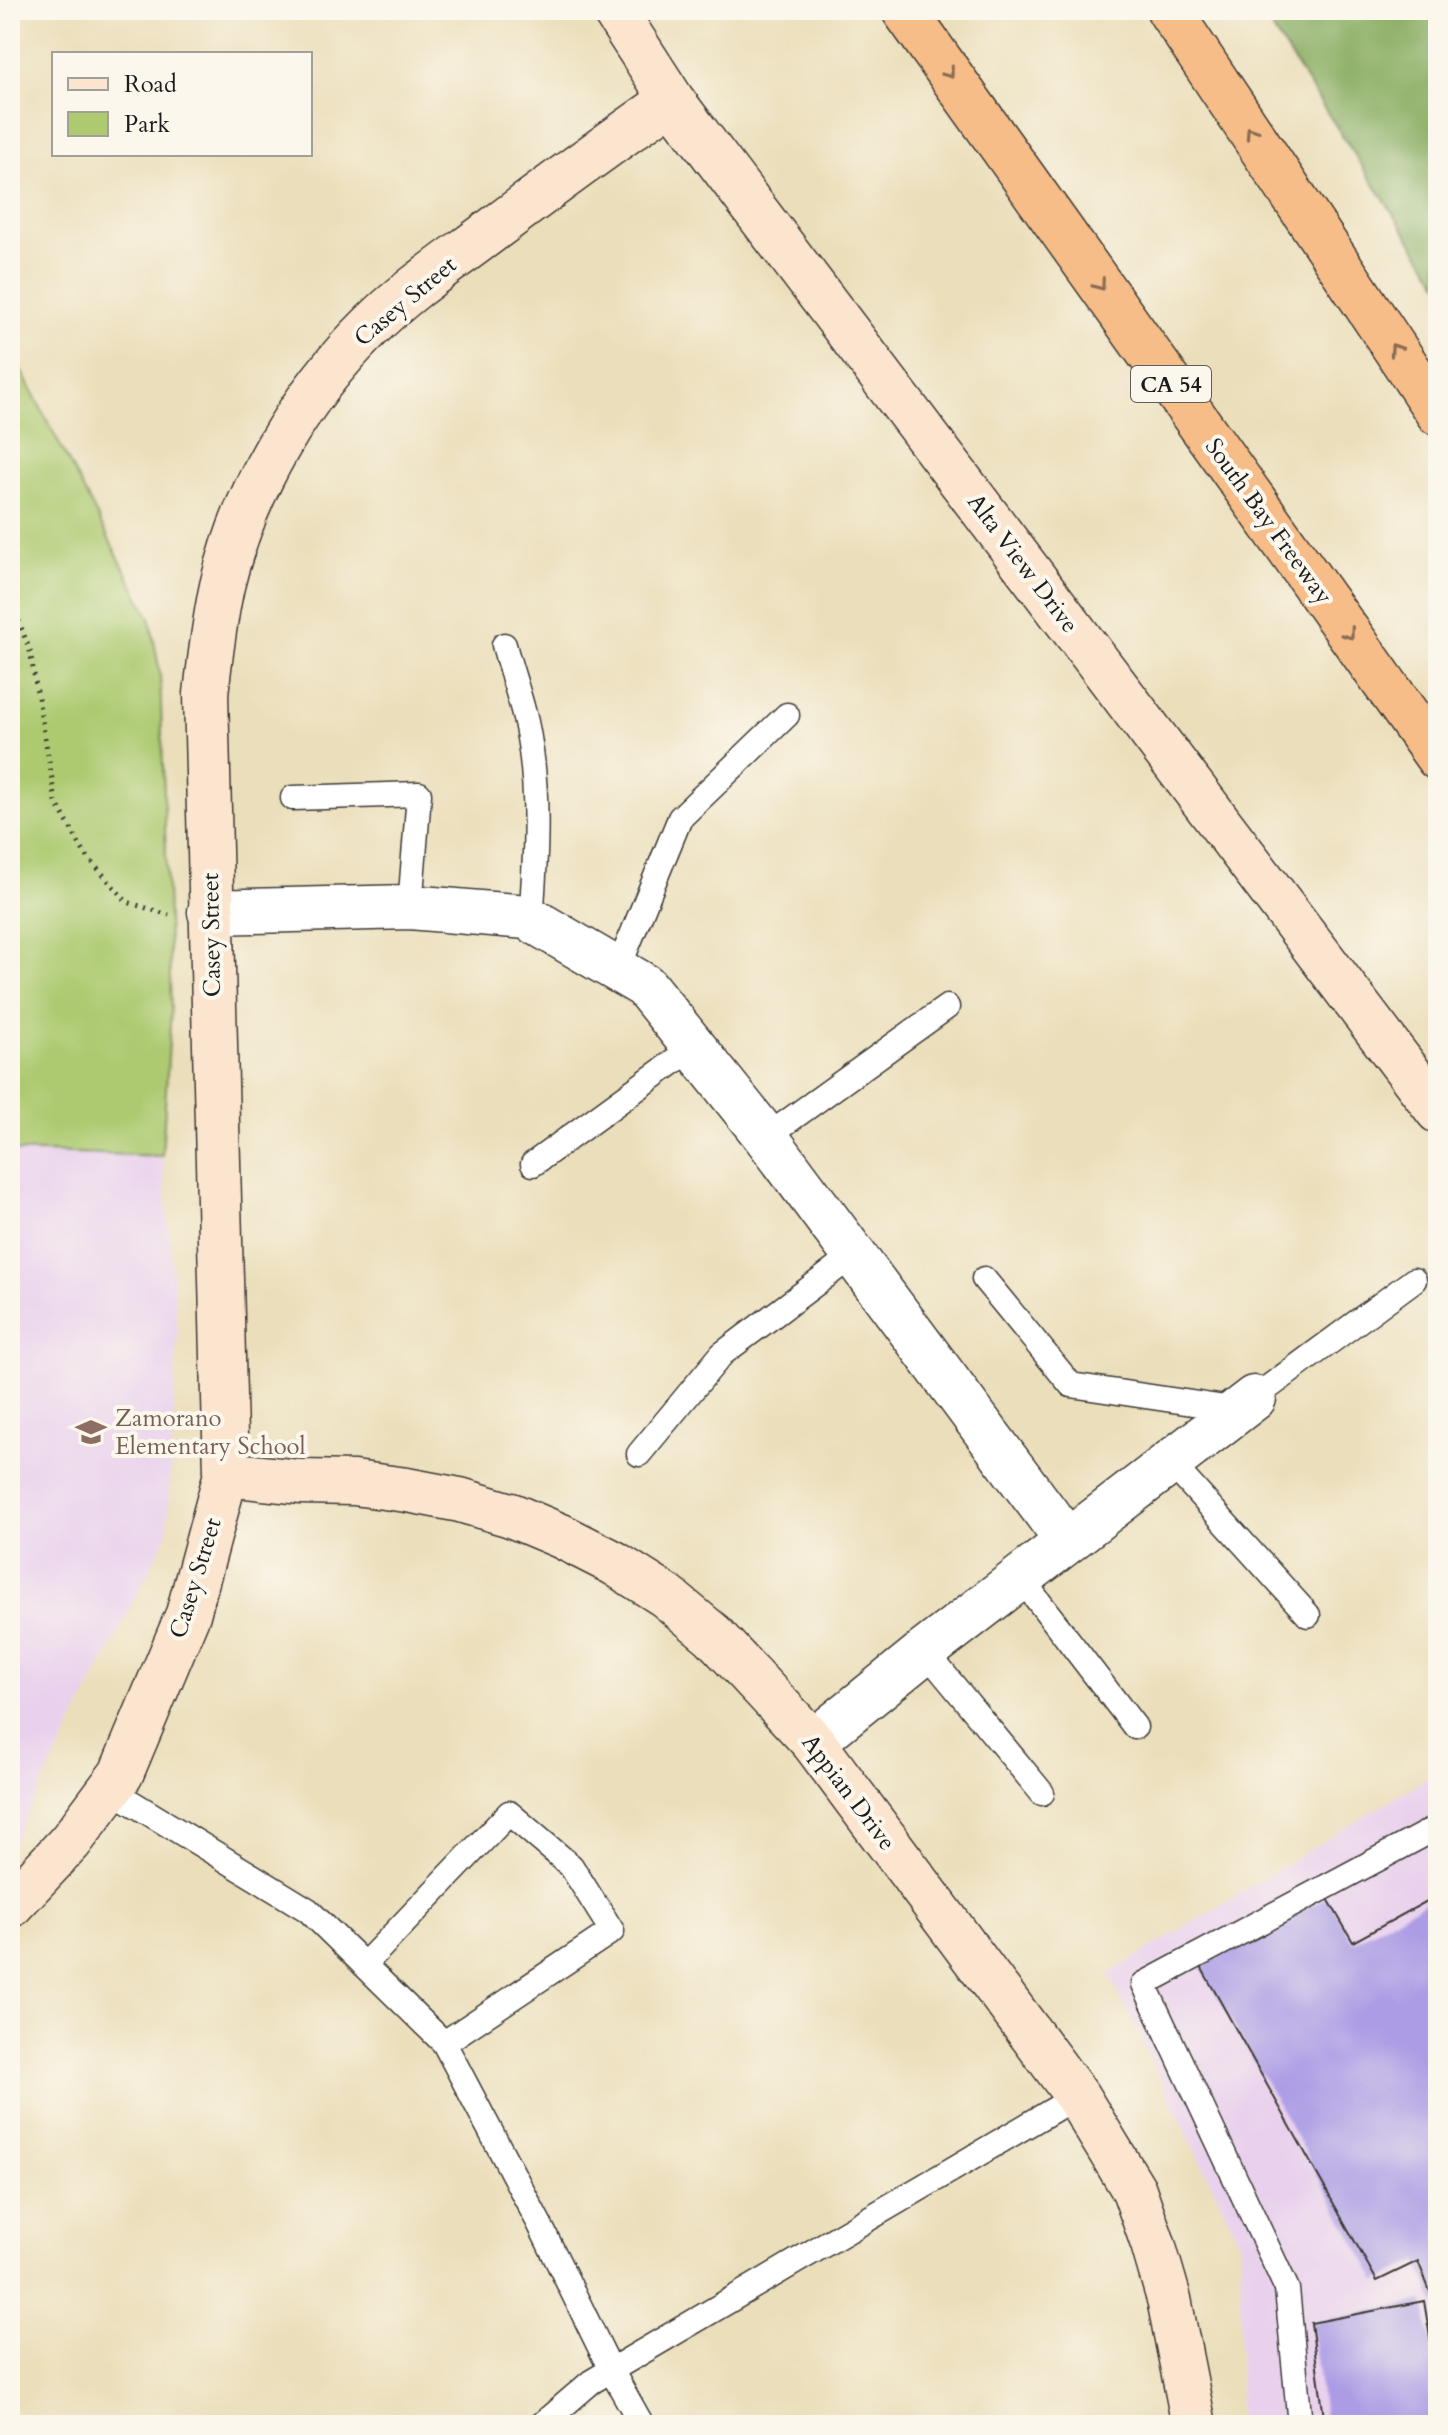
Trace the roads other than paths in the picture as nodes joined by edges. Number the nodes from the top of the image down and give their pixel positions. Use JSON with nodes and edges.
{"nodes":[{"id":1,"x":614,"y":10,"type":"edge"},
{"id":2,"x":904,"y":10,"type":"edge"},
{"id":3,"x":1169,"y":10,"type":"edge"},
{"id":4,"x":672,"y":100,"type":"junction"},
{"id":5,"x":1438,"y":413,"type":"edge"},
{"id":6,"x":504,"y":645,"type":"dead end"},
{"id":7,"x":787,"y":715,"type":"dead end"},
{"id":8,"x":1438,"y":758,"type":"edge"},
{"id":9,"x":293,"y":798,"type":"dead end"},
{"id":10,"x":410,"y":907,"type":"junction"},
{"id":11,"x":210,"y":912,"type":"junction"},
{"id":12,"x":531,"y":920,"type":"junction"},
{"id":13,"x":618,"y":969,"type":"junction"},
{"id":14,"x":947,"y":1007,"type":"dead end"},
{"id":15,"x":694,"y":1047,"type":"junction"},
{"id":16,"x":1438,"y":1111,"type":"edge"},
{"id":17,"x":766,"y":1137,"type":"junction"},
{"id":18,"x":533,"y":1164,"type":"dead end"},
{"id":19,"x":854,"y":1255,"type":"junction"},
{"id":20,"x":984,"y":1279,"type":"dead end"},
{"id":21,"x":1414,"y":1280,"type":"dead end"},
{"id":22,"x":1246,"y":1404,"type":"junction"},
{"id":23,"x":639,"y":1454,"type":"dead end"},
{"id":24,"x":1170,"y":1462,"type":"junction"},
{"id":25,"x":226,"y":1474,"type":"junction"},
{"id":26,"x":1067,"y":1541,"type":"junction"},
{"id":27,"x":1020,"y":1577,"type":"junction"},
{"id":28,"x":1308,"y":1615,"type":"dead end"},
{"id":29,"x":925,"y":1651,"type":"junction"},
{"id":30,"x":1135,"y":1727,"type":"dead end"},
{"id":31,"x":813,"y":1742,"type":"junction"},
{"id":32,"x":111,"y":1790,"type":"junction"},
{"id":33,"x":1042,"y":1793,"type":"dead end"},
{"id":34,"x":1438,"y":1827,"type":"edge"},
{"id":35,"x":10,"y":1906,"type":"edge"},
{"id":36,"x":364,"y":1965,"type":"junction"},
{"id":37,"x":444,"y":2043,"type":"junction"},
{"id":38,"x":1077,"y":2096,"type":"junction"},
{"id":39,"x":611,"y":2370,"type":"junction"},
{"id":40,"x":541,"y":2425,"type":"edge"},
{"id":41,"x":642,"y":2425,"type":"edge"},
{"id":42,"x":1194,"y":2425,"type":"edge"},
{"id":43,"x":1300,"y":2425,"type":"edge"}],
"edges":[{"from":1,"to":4,"type":"street","name":"Alta View Drive"},
{"from":2,"to":8,"type":"highway","name":"South Bay Freeway","number":"CA 54","one_way":true},
{"from":5,"to":3,"type":"highway","one_way":true},
{"from":4,"to":11,"type":"street","name":"Casey Street"},
{"from":4,"to":16,"type":"street","name":"Alta View Drive"},
{"from":6,"to":12,"type":"lane"},
{"from":7,"to":13,"type":"lane"},
{"from":9,"to":10,"type":"lane"},
{"from":10,"to":11,"type":"street"},
{"from":10,"to":12,"type":"street"},
{"from":11,"to":25,"type":"street","name":"Casey Street"},
{"from":12,"to":13,"type":"street"},
{"from":13,"to":15,"type":"street"},
{"from":14,"to":17,"type":"lane"},
{"from":15,"to":17,"type":"street"},
{"from":15,"to":18,"type":"lane"},
{"from":17,"to":19,"type":"street"},
{"from":19,"to":23,"type":"lane"},
{"from":19,"to":26,"type":"street"},
{"from":20,"to":22,"type":"lane"},
{"from":21,"to":22,"type":"lane"},
{"from":22,"to":24,"type":"street"},
{"from":24,"to":26,"type":"street"},
{"from":24,"to":28,"type":"lane"},
{"from":25,"to":31,"type":"street","name":"Appian Drive"},
{"from":25,"to":32,"type":"street","name":"Casey Street"},
{"from":26,"to":27,"type":"street"},
{"from":27,"to":29,"type":"street"},
{"from":27,"to":30,"type":"lane"},
{"from":29,"to":31,"type":"street"},
{"from":29,"to":33,"type":"lane"},
{"from":31,"to":38,"type":"street","name":"Appian Drive"},
{"from":32,"to":35,"type":"street","name":"Casey Street"},
{"from":32,"to":36,"type":"lane"},
{"from":34,"to":43,"type":"lane"},
{"from":36,"to":37,"type":"lane"},
{"from":36,"to":37,"type":"lane"},
{"from":37,"to":39,"type":"lane"},
{"from":38,"to":39,"type":"lane"},
{"from":38,"to":42,"type":"street","name":"Appian Drive"},
{"from":39,"to":40,"type":"lane"},
{"from":39,"to":41,"type":"lane"}]}
